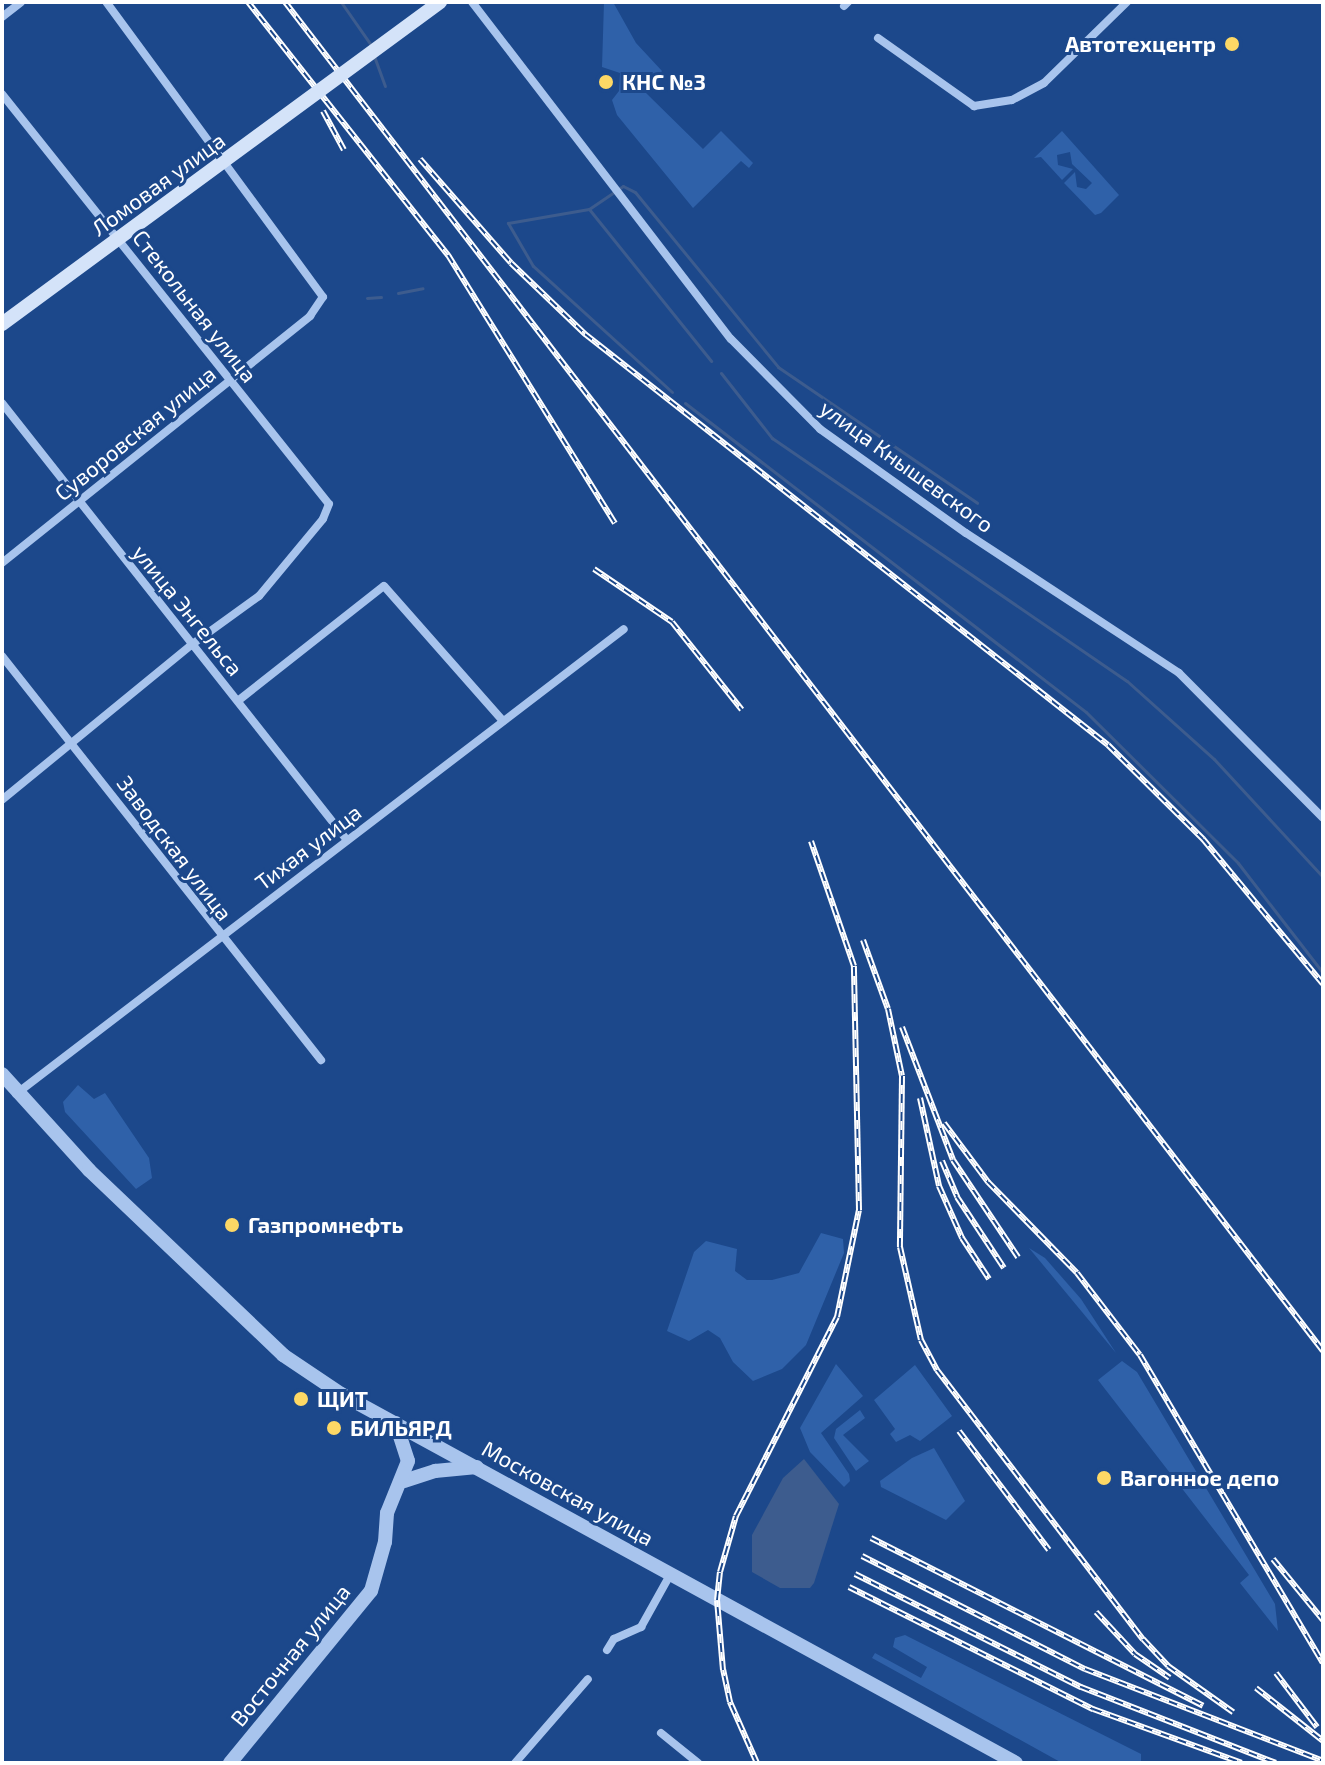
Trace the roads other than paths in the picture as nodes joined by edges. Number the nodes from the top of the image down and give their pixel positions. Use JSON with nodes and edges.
{"nodes":[{"id":1,"x":21,"y":2,"type":"edge"},
{"id":2,"x":106,"y":2,"type":"edge"},
{"id":3,"x":440,"y":2,"type":"edge"},
{"id":4,"x":472,"y":2,"type":"edge"},
{"id":5,"x":1127,"y":2,"type":"edge"},
{"id":6,"x":2,"y":17,"type":"edge"},
{"id":7,"x":878,"y":38,"type":"dead end"},
{"id":8,"x":2,"y":94,"type":"edge"},
{"id":9,"x":2,"y":324,"type":"edge"},
{"id":10,"x":230,"y":380,"type":"junction"},
{"id":11,"x":2,"y":403,"type":"edge"},
{"id":12,"x":78,"y":502,"type":"junction"},
{"id":13,"x":2,"y":563,"type":"edge"},
{"id":14,"x":624,"y":629,"type":"dead end"},
{"id":15,"x":190,"y":646,"type":"junction"},
{"id":16,"x":2,"y":656,"type":"edge"},
{"id":17,"x":239,"y":700,"type":"junction"},
{"id":18,"x":503,"y":721,"type":"junction"},
{"id":19,"x":74,"y":745,"type":"junction"},
{"id":20,"x":2,"y":800,"type":"edge"},
{"id":21,"x":1323,"y":818,"type":"edge"},
{"id":22,"x":347,"y":840,"type":"junction"},
{"id":23,"x":220,"y":937,"type":"junction"},
{"id":24,"x":321,"y":1060,"type":"dead end"},
{"id":25,"x":2,"y":1074,"type":"edge"},
{"id":26,"x":15,"y":1095,"type":"junction"},
{"id":27,"x":395,"y":1422,"type":"junction"},
{"id":28,"x":443,"y":1448,"type":"junction"},
{"id":29,"x":477,"y":1467,"type":"junction"},
{"id":30,"x":435,"y":1471,"type":"junction"},
{"id":31,"x":404,"y":1481,"type":"junction"},
{"id":32,"x":670,"y":1575,"type":"junction"},
{"id":33,"x":607,"y":1650,"type":"dead end"},
{"id":34,"x":588,"y":1679,"type":"dead end"},
{"id":35,"x":661,"y":1733,"type":"dead end"},
{"id":36,"x":230,"y":1763,"type":"edge"},
{"id":37,"x":515,"y":1763,"type":"edge"},
{"id":38,"x":698,"y":1763,"type":"edge"},
{"id":39,"x":1016,"y":1763,"type":"edge"}],
"edges":[{"from":1,"to":6,"type":"street"},
{"from":2,"to":10,"type":"street","name":"Суворовская улица"},
{"from":3,"to":9,"type":"main road","name":"Ломовая улица","bridge":true},
{"from":4,"to":21,"type":"street","name":"улица Кнышевского"},
{"from":5,"to":7,"type":"street"},
{"from":8,"to":10,"type":"street","name":"Стекольная улица"},
{"from":10,"to":12,"type":"street","name":"Суворовская улица"},
{"from":10,"to":15,"type":"street","name":"Стекольная улица"},
{"from":11,"to":12,"type":"street","name":"улица Энгельса"},
{"from":12,"to":13,"type":"street","name":"Суворовская улица"},
{"from":12,"to":15,"type":"street","name":"улица Энгельса"},
{"from":14,"to":18,"type":"street","name":"Тихая улица"},
{"from":15,"to":17,"type":"street","name":"улица Энгельса"},
{"from":15,"to":19,"type":"street"},
{"from":16,"to":19,"type":"street","name":"Заводская улица"},
{"from":17,"to":18,"type":"street"},
{"from":17,"to":22,"type":"street","name":"улица Энгельса"},
{"from":18,"to":22,"type":"street","name":"Тихая улица"},
{"from":19,"to":20,"type":"street"},
{"from":19,"to":23,"type":"street","name":"Заводская улица"},
{"from":22,"to":23,"type":"street","name":"Тихая улица"},
{"from":23,"to":24,"type":"street","name":"Заводская улица"},
{"from":23,"to":26,"type":"street","name":"Тихая улица"},
{"from":25,"to":26,"type":"street","name":"Московская улица"},
{"from":26,"to":27,"type":"street","name":"Московская улица"},
{"from":27,"to":28,"type":"street","name":"Московская улица"},
{"from":27,"to":31,"type":"street"},
{"from":28,"to":29,"type":"street","name":"Московская улица"},
{"from":28,"to":30,"type":"street"},
{"from":29,"to":30,"type":"street"},
{"from":29,"to":32,"type":"street","name":"Московская улица"},
{"from":30,"to":31,"type":"street"},
{"from":31,"to":36,"type":"street","name":"Восточная улица"},
{"from":32,"to":33,"type":"street"},
{"from":32,"to":39,"type":"street","name":"Московская улица"},
{"from":34,"to":37,"type":"street"},
{"from":35,"to":38,"type":"street"}]}
